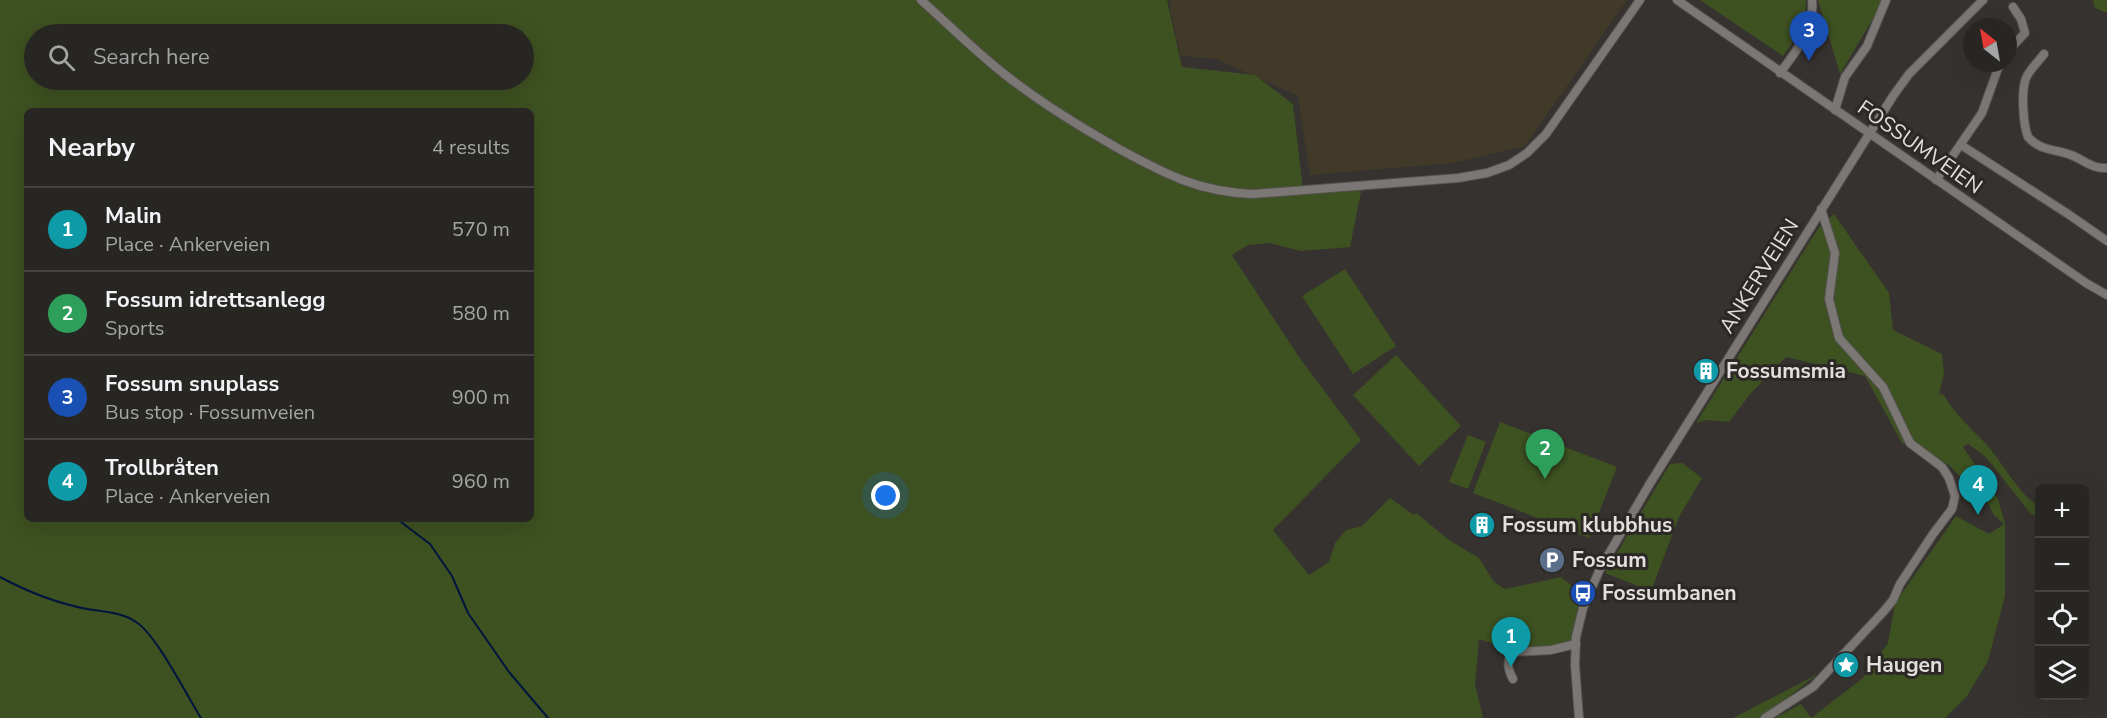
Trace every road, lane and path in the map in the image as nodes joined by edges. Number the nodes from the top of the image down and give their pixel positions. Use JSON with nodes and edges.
{"nodes":[{"id":1,"x":921,"y":0,"type":"edge"},
{"id":2,"x":1640,"y":0,"type":"edge"},
{"id":3,"x":1677,"y":0,"type":"edge"},
{"id":4,"x":1812,"y":0,"type":"edge"},
{"id":5,"x":1886,"y":0,"type":"edge"},
{"id":6,"x":1983,"y":0,"type":"edge"},
{"id":7,"x":2013,"y":7,"type":"dead end"},
{"id":8,"x":2017,"y":41,"type":"edge"},
{"id":9,"x":2044,"y":54,"type":"dead end"},
{"id":10,"x":1997,"y":72,"type":"edge"},
{"id":11,"x":1780,"y":73,"type":"junction"},
{"id":12,"x":1835,"y":110,"type":"junction"},
{"id":13,"x":1869,"y":133,"type":"junction"},
{"id":14,"x":1960,"y":145,"type":"junction"},
{"id":15,"x":2107,"y":168,"type":"edge"},
{"id":16,"x":1936,"y":180,"type":"junction"},
{"id":17,"x":1821,"y":209,"type":"junction"},
{"id":18,"x":2107,"y":241,"type":"edge"},
{"id":19,"x":2107,"y":295,"type":"edge"},
{"id":20,"x":1576,"y":644,"type":"junction"},
{"id":21,"x":1513,"y":679,"type":"dead end"},
{"id":22,"x":1579,"y":718,"type":"edge"},
{"id":23,"x":1765,"y":718,"type":"edge"}],
"edges":[{"from":1,"to":2,"type":"street"},
{"from":3,"to":11,"type":"street","name":"FOSSUMVEIEN"},
{"from":4,"to":11,"type":"street"},
{"from":5,"to":12,"type":"street"},
{"from":6,"to":13,"type":"street","name":"ANKERVEIEN"},
{"from":7,"to":8,"type":"street"},
{"from":9,"to":15,"type":"street"},
{"from":10,"to":14,"type":"street"},
{"from":11,"to":12,"type":"street","name":"FOSSUMVEIEN"},
{"from":12,"to":13,"type":"street","name":"FOSSUMVEIEN"},
{"from":13,"to":16,"type":"street","name":"FOSSUMVEIEN"},
{"from":13,"to":17,"type":"street","name":"ANKERVEIEN"},
{"from":14,"to":16,"type":"street"},
{"from":14,"to":18,"type":"street"},
{"from":16,"to":19,"type":"street","name":"FOSSUMVEIEN"},
{"from":17,"to":20,"type":"street","name":"ANKERVEIEN"},
{"from":17,"to":23,"type":"street","name":"ANKERVEIEN"},
{"from":20,"to":21,"type":"street"},
{"from":20,"to":22,"type":"street","name":"ANKERVEIEN"}]}
